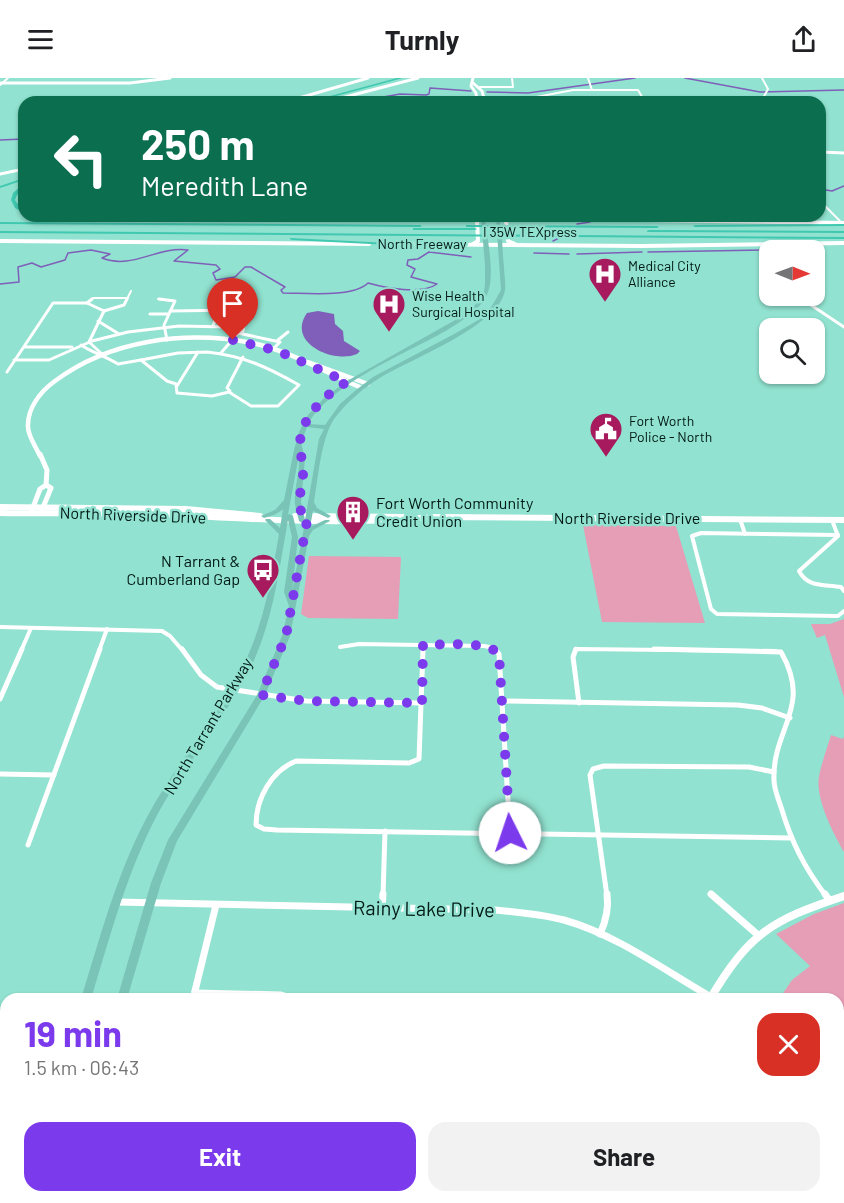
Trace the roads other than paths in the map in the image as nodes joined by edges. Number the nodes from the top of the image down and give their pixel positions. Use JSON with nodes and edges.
{"nodes":[{"id":1,"x":8,"y":78,"type":"edge"},
{"id":2,"x":163,"y":78,"type":"edge"},
{"id":3,"x":170,"y":78,"type":"edge"},
{"id":4,"x":368,"y":78,"type":"edge"},
{"id":5,"x":378,"y":78,"type":"edge"},
{"id":6,"x":387,"y":78,"type":"edge"},
{"id":7,"x":400,"y":78,"type":"edge"},
{"id":8,"x":418,"y":78,"type":"edge"},
{"id":9,"x":512,"y":78,"type":"edge"},
{"id":10,"x":588,"y":78,"type":"edge"},
{"id":11,"x":762,"y":78,"type":"edge"},
{"id":12,"x":70,"y":80,"type":"edge"},
{"id":13,"x":473,"y":80,"type":"edge"},
{"id":14,"x":1,"y":83,"type":"edge"},
{"id":15,"x":395,"y":84,"type":"junction"},
{"id":16,"x":479,"y":87,"type":"junction"},
{"id":17,"x":344,"y":89,"type":"junction"},
{"id":18,"x":592,"y":89,"type":"junction"},
{"id":19,"x":306,"y":96,"type":"edge"},
{"id":20,"x":319,"y":96,"type":"edge"},
{"id":21,"x":331,"y":96,"type":"edge"},
{"id":22,"x":336,"y":96,"type":"edge"},
{"id":23,"x":349,"y":96,"type":"edge"},
{"id":24,"x":476,"y":96,"type":"edge"},
{"id":25,"x":483,"y":96,"type":"edge"},
{"id":26,"x":540,"y":96,"type":"edge"},
{"id":27,"x":642,"y":96,"type":"edge"},
{"id":28,"x":764,"y":96,"type":"edge"},
{"id":29,"x":826,"y":152,"type":"edge"},
{"id":30,"x":844,"y":153,"type":"edge"},
{"id":31,"x":18,"y":170,"type":"edge"},
{"id":32,"x":0,"y":174,"type":"edge"},
{"id":33,"x":18,"y":178,"type":"edge"},
{"id":34,"x":18,"y":180,"type":"edge"},
{"id":35,"x":0,"y":184,"type":"edge"},
{"id":36,"x":18,"y":191,"type":"edge"},
{"id":37,"x":18,"y":208,"type":"edge"},
{"id":38,"x":826,"y":208,"type":"edge"},
{"id":39,"x":92,"y":222,"type":"edge"},
{"id":40,"x":291,"y":222,"type":"edge"},
{"id":41,"x":479,"y":222,"type":"edge"},
{"id":42,"x":480,"y":222,"type":"edge"},
{"id":43,"x":498,"y":222,"type":"edge"},
{"id":44,"x":508,"y":222,"type":"edge"},
{"id":45,"x":691,"y":222,"type":"edge"},
{"id":46,"x":197,"y":224,"type":"junction"},
{"id":47,"x":228,"y":224,"type":"junction"},
{"id":48,"x":0,"y":228,"type":"edge"},
{"id":49,"x":844,"y":230,"type":"edge"},
{"id":50,"x":96,"y":232,"type":"junction"},
{"id":51,"x":571,"y":235,"type":"junction"},
{"id":52,"x":0,"y":241,"type":"edge"},
{"id":53,"x":476,"y":243,"type":"junction"},
{"id":54,"x":484,"y":243,"type":"junction"},
{"id":55,"x":500,"y":243,"type":"junction"},
{"id":56,"x":759,"y":243,"type":"edge"},
{"id":57,"x":825,"y":243,"type":"edge"},
{"id":58,"x":830,"y":243,"type":"junction"},
{"id":59,"x":844,"y":243,"type":"edge"},
{"id":60,"x":390,"y":244,"type":"junction"},
{"id":61,"x":522,"y":245,"type":"junction"},
{"id":62,"x":131,"y":291,"type":"dead end"},
{"id":63,"x":484,"y":297,"type":"junction"},
{"id":64,"x":128,"y":298,"type":"junction"},
{"id":65,"x":158,"y":299,"type":"dead end"},
{"id":66,"x":500,"y":299,"type":"junction"},
{"id":67,"x":87,"y":303,"type":"junction"},
{"id":68,"x":221,"y":304,"type":"dead end"},
{"id":69,"x":815,"y":306,"type":"edge"},
{"id":70,"x":239,"y":310,"type":"dead end"},
{"id":71,"x":104,"y":311,"type":"junction"},
{"id":72,"x":219,"y":311,"type":"junction"},
{"id":73,"x":169,"y":312,"type":"junction"},
{"id":74,"x":150,"y":314,"type":"dead end"},
{"id":75,"x":246,"y":316,"type":"dead end"},
{"id":76,"x":98,"y":321,"type":"junction"},
{"id":77,"x":213,"y":326,"type":"junction"},
{"id":78,"x":844,"y":327,"type":"edge"},
{"id":79,"x":164,"y":328,"type":"junction"},
{"id":80,"x":288,"y":332,"type":"dead end"},
{"id":81,"x":238,"y":333,"type":"junction"},
{"id":82,"x":119,"y":334,"type":"junction"},
{"id":83,"x":167,"y":340,"type":"junction"},
{"id":84,"x":231,"y":340,"type":"junction"},
{"id":85,"x":277,"y":340,"type":"junction"},
{"id":86,"x":89,"y":342,"type":"junction"},
{"id":87,"x":81,"y":345,"type":"junction"},
{"id":88,"x":26,"y":347,"type":"junction"},
{"id":89,"x":93,"y":347,"type":"junction"},
{"id":90,"x":75,"y":348,"type":"junction"},
{"id":91,"x":87,"y":349,"type":"junction"},
{"id":92,"x":273,"y":349,"type":"junction"},
{"id":93,"x":198,"y":352,"type":"junction"},
{"id":94,"x":221,"y":353,"type":"junction"},
{"id":95,"x":103,"y":355,"type":"junction"},
{"id":96,"x":243,"y":357,"type":"junction"},
{"id":97,"x":140,"y":359,"type":"junction"},
{"id":98,"x":14,"y":360,"type":"junction"},
{"id":99,"x":301,"y":361,"type":"junction"},
{"id":100,"x":7,"y":372,"type":"dead end"},
{"id":101,"x":354,"y":378,"type":"junction"},
{"id":102,"x":347,"y":382,"type":"junction"},
{"id":103,"x":365,"y":386,"type":"junction"},
{"id":104,"x":177,"y":387,"type":"junction"},
{"id":105,"x":233,"y":393,"type":"junction"},
{"id":106,"x":305,"y":425,"type":"junction"},
{"id":107,"x":326,"y":427,"type":"junction"},
{"id":108,"x":299,"y":444,"type":"junction"},
{"id":109,"x":46,"y":485,"type":"junction"},
{"id":110,"x":287,"y":501,"type":"junction"},
{"id":111,"x":311,"y":501,"type":"junction"},
{"id":112,"x":0,"y":507,"type":"edge"},
{"id":113,"x":31,"y":510,"type":"junction"},
{"id":114,"x":42,"y":510,"type":"junction"},
{"id":115,"x":0,"y":513,"type":"edge"},
{"id":116,"x":266,"y":518,"type":"junction"},
{"id":117,"x":287,"y":518,"type":"junction"},
{"id":118,"x":305,"y":518,"type":"junction"},
{"id":119,"x":327,"y":519,"type":"junction"},
{"id":120,"x":740,"y":519,"type":"junction"},
{"id":121,"x":832,"y":520,"type":"junction"},
{"id":122,"x":844,"y":520,"type":"edge"},
{"id":123,"x":281,"y":533,"type":"junction"},
{"id":124,"x":745,"y":534,"type":"junction"},
{"id":125,"x":838,"y":535,"type":"junction"},
{"id":126,"x":305,"y":536,"type":"junction"},
{"id":127,"x":844,"y":591,"type":"edge"},
{"id":128,"x":292,"y":607,"type":"junction"},
{"id":129,"x":844,"y":611,"type":"edge"},
{"id":130,"x":0,"y":627,"type":"edge"},
{"id":131,"x":31,"y":628,"type":"junction"},
{"id":132,"x":106,"y":629,"type":"junction"},
{"id":133,"x":423,"y":645,"type":"junction"},
{"id":134,"x":340,"y":647,"type":"dead end"},
{"id":135,"x":234,"y":691,"type":"junction"},
{"id":136,"x":261,"y":695,"type":"junction"},
{"id":137,"x":0,"y":699,"type":"edge"},
{"id":138,"x":502,"y":702,"type":"junction"},
{"id":139,"x":422,"y":703,"type":"junction"},
{"id":140,"x":579,"y":703,"type":"junction"},
{"id":141,"x":790,"y":718,"type":"junction"},
{"id":142,"x":774,"y":772,"type":"junction"},
{"id":143,"x":0,"y":774,"type":"edge"},
{"id":144,"x":54,"y":775,"type":"junction"},
{"id":145,"x":385,"y":831,"type":"junction"},
{"id":146,"x":510,"y":833,"type":"junction"},
{"id":147,"x":599,"y":834,"type":"junction"},
{"id":148,"x":790,"y":838,"type":"junction"},
{"id":149,"x":28,"y":845,"type":"dead end"},
{"id":150,"x":711,"y":894,"type":"dead end"},
{"id":151,"x":844,"y":896,"type":"edge"},
{"id":152,"x":830,"y":901,"type":"junction"},
{"id":153,"x":117,"y":902,"type":"junction"},
{"id":154,"x":150,"y":904,"type":"junction"},
{"id":155,"x":216,"y":905,"type":"junction"},
{"id":156,"x":382,"y":909,"type":"junction"},
{"id":157,"x":600,"y":934,"type":"junction"},
{"id":158,"x":758,"y":935,"type":"junction"},
{"id":159,"x":88,"y":993,"type":"edge"},
{"id":160,"x":124,"y":993,"type":"edge"},
{"id":161,"x":195,"y":993,"type":"edge"},
{"id":162,"x":702,"y":993,"type":"edge"},
{"id":163,"x":714,"y":993,"type":"edge"}],
"edges":[{"from":1,"to":14,"type":"street"},
{"from":2,"to":12,"type":"street"},
{"from":3,"to":14,"type":"street"},
{"from":4,"to":19,"type":"main road"},
{"from":5,"to":17,"type":"highway"},
{"from":6,"to":17,"type":"highway"},
{"from":7,"to":21,"type":"highway"},
{"from":8,"to":15,"type":"main road"},
{"from":9,"to":16,"type":"street"},
{"from":10,"to":18,"type":"street"},
{"from":11,"to":28,"type":"street"},
{"from":12,"to":14,"type":"street"},
{"from":13,"to":16,"type":"main road"},
{"from":13,"to":24,"type":"main road"},
{"from":15,"to":22,"type":"highway"},
{"from":15,"to":23,"type":"main road"},
{"from":16,"to":25,"type":"main road"},
{"from":17,"to":20,"type":"highway"},
{"from":18,"to":26,"type":"street"},
{"from":18,"to":27,"type":"street"},
{"from":29,"to":30,"type":"street"},
{"from":31,"to":32,"type":"main road"},
{"from":33,"to":35,"type":"highway"},
{"from":34,"to":35,"type":"highway"},
{"from":36,"to":37,"type":"highway"},
{"from":38,"to":49,"type":"street"},
{"from":39,"to":46,"type":"highway"},
{"from":40,"to":47,"type":"highway"},
{"from":41,"to":53,"type":"main road"},
{"from":42,"to":54,"type":"main road"},
{"from":43,"to":55,"type":"main road"},
{"from":44,"to":61,"type":"main road"},
{"from":45,"to":49,"type":"main road","name":"North Freeway"},
{"from":46,"to":47,"type":"highway","name":"North Freeway"},
{"from":46,"to":48,"type":"highway","name":"North Freeway"},
{"from":47,"to":49,"type":"highway","name":"North Freeway"},
{"from":48,"to":49,"type":"highway","name":"I 35W TEXpress"},
{"from":48,"to":49,"type":"highway","name":"I 35W TEXpress"},
{"from":48,"to":50,"type":"highway","name":"North Freeway"},
{"from":49,"to":51,"type":"highway","name":"North Freeway"},
{"from":50,"to":51,"type":"highway","name":"North Freeway"},
{"from":50,"to":60,"type":"highway"},
{"from":51,"to":58,"type":"highway"},
{"from":52,"to":60,"type":"main road","name":"North Freeway"},
{"from":53,"to":54,"type":"main road","name":"North Freeway"},
{"from":53,"to":60,"type":"main road","name":"North Freeway"},
{"from":54,"to":55,"type":"main road","name":"North Freeway"},
{"from":54,"to":63,"type":"main road"},
{"from":55,"to":61,"type":"main road","name":"North Freeway"},
{"from":55,"to":66,"type":"main road"},
{"from":56,"to":61,"type":"main road","name":"North Freeway"},
{"from":57,"to":58,"type":"main road","name":"North Freeway"},
{"from":58,"to":59,"type":"main road","name":"North Freeway"},
{"from":62,"to":64,"type":"street"},
{"from":63,"to":66,"type":"main road"},
{"from":63,"to":101,"type":"main road","name":"North Tarrant Parkway"},
{"from":64,"to":67,"type":"street"},
{"from":64,"to":71,"type":"street"},
{"from":65,"to":73,"type":"street"},
{"from":66,"to":103,"type":"main road","name":"North Tarrant Parkway"},
{"from":67,"to":71,"type":"street"},
{"from":67,"to":88,"type":"street"},
{"from":68,"to":72,"type":"street"},
{"from":69,"to":78,"type":"street"},
{"from":70,"to":72,"type":"street"},
{"from":71,"to":76,"type":"street"},
{"from":72,"to":73,"type":"street"},
{"from":72,"to":77,"type":"street"},
{"from":73,"to":74,"type":"street"},
{"from":73,"to":79,"type":"street"},
{"from":75,"to":81,"type":"street"},
{"from":76,"to":82,"type":"street"},
{"from":76,"to":86,"type":"street"},
{"from":77,"to":79,"type":"street"},
{"from":77,"to":81,"type":"street"},
{"from":79,"to":82,"type":"street"},
{"from":79,"to":83,"type":"street"},
{"from":80,"to":85,"type":"street"},
{"from":81,"to":84,"type":"street"},
{"from":81,"to":85,"type":"street"},
{"from":82,"to":86,"type":"street"},
{"from":83,"to":84,"type":"street"},
{"from":83,"to":95,"type":"street"},
{"from":84,"to":92,"type":"street"},
{"from":84,"to":94,"type":"street"},
{"from":85,"to":92,"type":"street"},
{"from":86,"to":87,"type":"street"},
{"from":86,"to":89,"type":"street"},
{"from":87,"to":90,"type":"street"},
{"from":87,"to":91,"type":"street"},
{"from":88,"to":90,"type":"street"},
{"from":88,"to":98,"type":"street"},
{"from":89,"to":91,"type":"street"},
{"from":89,"to":95,"type":"street"},
{"from":90,"to":98,"type":"street"},
{"from":91,"to":95,"type":"street"},
{"from":92,"to":99,"type":"street"},
{"from":93,"to":94,"type":"street"},
{"from":93,"to":97,"type":"street"},
{"from":93,"to":104,"type":"street"},
{"from":94,"to":96,"type":"street"},
{"from":95,"to":97,"type":"street"},
{"from":95,"to":109,"type":"street"},
{"from":96,"to":105,"type":"street"},
{"from":96,"to":105,"type":"street"},
{"from":97,"to":104,"type":"street"},
{"from":98,"to":100,"type":"street"},
{"from":99,"to":101,"type":"street"},
{"from":99,"to":102,"type":"street"},
{"from":101,"to":102,"type":"main road","name":"North Tarrant Parkway"},
{"from":101,"to":103,"type":"street"},
{"from":102,"to":103,"type":"street"},
{"from":102,"to":106,"type":"main road","name":"North Tarrant Parkway"},
{"from":103,"to":107,"type":"main road","name":"North Tarrant Parkway"},
{"from":104,"to":105,"type":"street"},
{"from":106,"to":107,"type":"main road"},
{"from":106,"to":108,"type":"main road","name":"North Tarrant Parkway"},
{"from":107,"to":111,"type":"main road","name":"North Tarrant Parkway"},
{"from":108,"to":110,"type":"main road","name":"North Tarrant Parkway"},
{"from":108,"to":118,"type":"main road"},
{"from":109,"to":113,"type":"street"},
{"from":109,"to":114,"type":"street"},
{"from":110,"to":116,"type":"main road"},
{"from":110,"to":117,"type":"main road","name":"North Tarrant Parkway"},
{"from":111,"to":118,"type":"main road","name":"North Tarrant Parkway"},
{"from":111,"to":119,"type":"main road"},
{"from":112,"to":113,"type":"main road","name":"North Riverside Drive"},
{"from":113,"to":114,"type":"main road","name":"North Riverside Drive"},
{"from":113,"to":115,"type":"main road","name":"North Riverside Drive"},
{"from":114,"to":116,"type":"main road","name":"North Riverside Drive"},
{"from":116,"to":117,"type":"main road","name":"North Riverside Drive"},
{"from":116,"to":123,"type":"main road"},
{"from":117,"to":118,"type":"main road","name":"North Riverside Drive"},
{"from":117,"to":123,"type":"main road","name":"North Tarrant Parkway"},
{"from":117,"to":128,"type":"main road"},
{"from":118,"to":119,"type":"main road","name":"North Riverside Drive"},
{"from":118,"to":126,"type":"main road","name":"North Tarrant Parkway"},
{"from":119,"to":120,"type":"main road","name":"North Riverside Drive"},
{"from":119,"to":126,"type":"main road"},
{"from":120,"to":121,"type":"main road","name":"North Riverside Drive"},
{"from":120,"to":124,"type":"street"},
{"from":121,"to":122,"type":"main road","name":"North Riverside Drive"},
{"from":121,"to":125,"type":"street"},
{"from":123,"to":135,"type":"main road","name":"North Tarrant Parkway"},
{"from":124,"to":125,"type":"street"},
{"from":124,"to":129,"type":"street"},
{"from":125,"to":127,"type":"street"},
{"from":126,"to":128,"type":"main road","name":"North Tarrant Parkway"},
{"from":128,"to":136,"type":"main road","name":"North Tarrant Parkway"},
{"from":130,"to":131,"type":"street"},
{"from":131,"to":132,"type":"street"},
{"from":131,"to":137,"type":"street"},
{"from":132,"to":135,"type":"street"},
{"from":132,"to":144,"type":"street"},
{"from":133,"to":134,"type":"street"},
{"from":133,"to":138,"type":"street"},
{"from":133,"to":139,"type":"street"},
{"from":135,"to":136,"type":"street"},
{"from":135,"to":153,"type":"main road","name":"North Tarrant Parkway"},
{"from":136,"to":139,"type":"street"},
{"from":136,"to":154,"type":"main road","name":"North Tarrant Parkway"},
{"from":138,"to":140,"type":"street"},
{"from":138,"to":146,"type":"street"},
{"from":139,"to":145,"type":"street"},
{"from":140,"to":141,"type":"street"},
{"from":140,"to":141,"type":"street"},
{"from":141,"to":142,"type":"street"},
{"from":142,"to":147,"type":"street"},
{"from":142,"to":148,"type":"street"},
{"from":143,"to":144,"type":"street"},
{"from":144,"to":149,"type":"street"},
{"from":145,"to":146,"type":"street"},
{"from":145,"to":156,"type":"street"},
{"from":146,"to":147,"type":"street"},
{"from":147,"to":148,"type":"street"},
{"from":147,"to":157,"type":"street"},
{"from":148,"to":152,"type":"street"},
{"from":150,"to":158,"type":"street"},
{"from":151,"to":152,"type":"street"},
{"from":152,"to":158,"type":"street"},
{"from":153,"to":154,"type":"street","name":"Rainy Lake Drive"},
{"from":153,"to":159,"type":"main road","name":"North Tarrant Parkway"},
{"from":154,"to":155,"type":"street","name":"Rainy Lake Drive"},
{"from":154,"to":160,"type":"main road","name":"North Tarrant Parkway"},
{"from":155,"to":156,"type":"street","name":"Rainy Lake Drive"},
{"from":155,"to":161,"type":"street"},
{"from":156,"to":157,"type":"street","name":"Rainy Lake Drive"},
{"from":157,"to":162,"type":"street","name":"Rainy Lake Drive"},
{"from":158,"to":163,"type":"street"}]}
